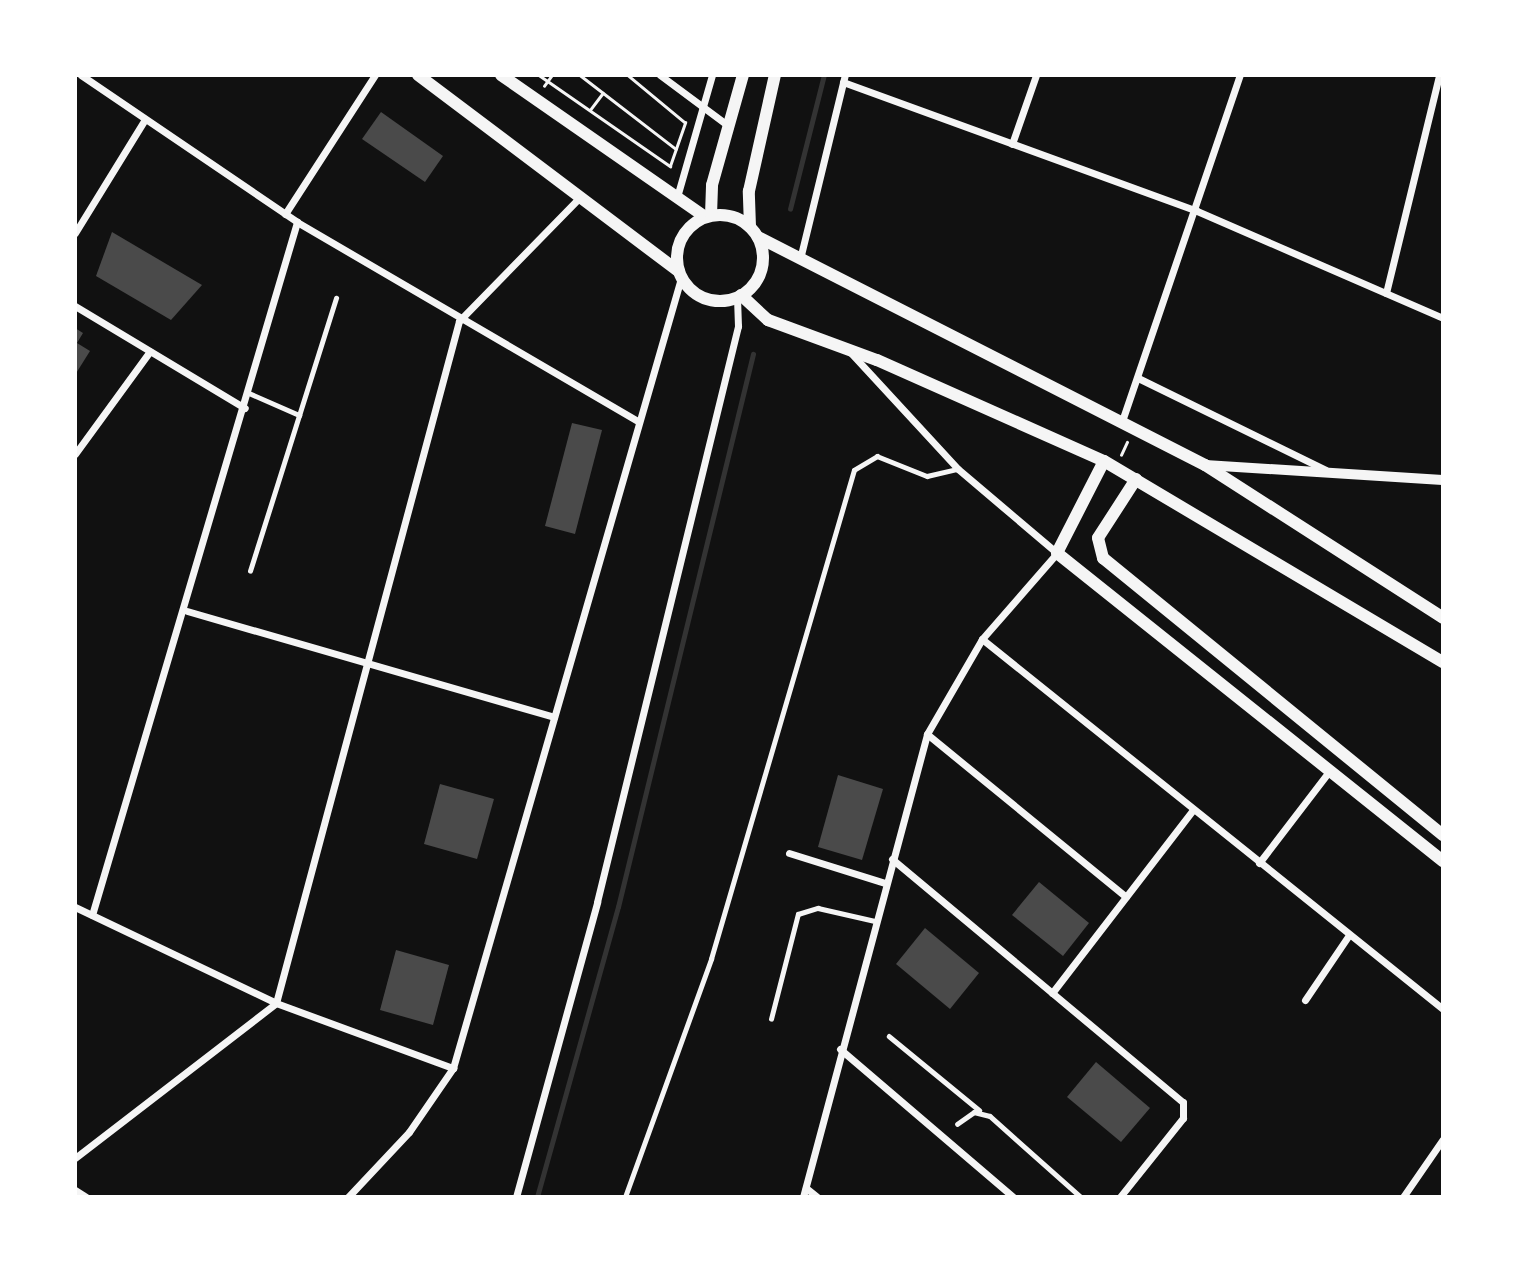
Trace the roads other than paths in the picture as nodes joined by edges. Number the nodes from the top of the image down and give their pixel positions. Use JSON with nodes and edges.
{"nodes":[{"id":1,"x":80,"y":75,"type":"edge"},
{"id":2,"x":375,"y":75,"type":"edge"},
{"id":3,"x":418,"y":75,"type":"edge"},
{"id":4,"x":502,"y":75,"type":"edge"},
{"id":5,"x":660,"y":75,"type":"edge"},
{"id":6,"x":712,"y":75,"type":"edge"},
{"id":7,"x":743,"y":75,"type":"edge"},
{"id":8,"x":775,"y":75,"type":"edge"},
{"id":9,"x":1036,"y":75,"type":"edge"},
{"id":10,"x":1240,"y":75,"type":"edge"},
{"id":11,"x":1439,"y":75,"type":"edge"},
{"id":12,"x":844,"y":79,"type":"edge"},
{"id":13,"x":703,"y":110,"type":"junction"},
{"id":14,"x":145,"y":121,"type":"junction"},
{"id":15,"x":730,"y":127,"type":"junction"},
{"id":16,"x":1012,"y":144,"type":"junction"},
{"id":17,"x":583,"y":194,"type":"junction"},
{"id":18,"x":677,"y":197,"type":"junction"},
{"id":19,"x":1197,"y":211,"type":"junction"},
{"id":20,"x":285,"y":214,"type":"junction"},
{"id":21,"x":708,"y":216,"type":"junction"},
{"id":22,"x":297,"y":222,"type":"junction"},
{"id":23,"x":754,"y":232,"type":"junction"},
{"id":24,"x":75,"y":233,"type":"edge"},
{"id":25,"x":800,"y":260,"type":"junction"},
{"id":26,"x":680,"y":275,"type":"junction"},
{"id":27,"x":1386,"y":293,"type":"junction"},
{"id":28,"x":739,"y":296,"type":"junction"},
{"id":29,"x":335,"y":298,"type":"dead end"},
{"id":30,"x":75,"y":306,"type":"edge"},
{"id":31,"x":1443,"y":318,"type":"edge"},
{"id":32,"x":459,"y":321,"type":"junction"},
{"id":33,"x":847,"y":349,"type":"junction"},
{"id":34,"x":150,"y":351,"type":"junction"},
{"id":35,"x":1138,"y":378,"type":"junction"},
{"id":36,"x":249,"y":393,"type":"junction"},
{"id":37,"x":245,"y":408,"type":"junction"},
{"id":38,"x":299,"y":415,"type":"junction"},
{"id":39,"x":639,"y":422,"type":"junction"},
{"id":40,"x":1127,"y":427,"type":"junction"},
{"id":41,"x":75,"y":454,"type":"edge"},
{"id":42,"x":1110,"y":464,"type":"junction"},
{"id":43,"x":1205,"y":465,"type":"junction"},
{"id":44,"x":958,"y":470,"type":"junction"},
{"id":45,"x":1331,"y":473,"type":"junction"},
{"id":46,"x":1136,"y":479,"type":"junction"},
{"id":47,"x":1443,"y":480,"type":"edge"},
{"id":48,"x":1057,"y":553,"type":"junction"},
{"id":49,"x":250,"y":570,"type":"dead end"},
{"id":50,"x":187,"y":611,"type":"junction"},
{"id":51,"x":1443,"y":618,"type":"edge"},
{"id":52,"x":982,"y":639,"type":"junction"},
{"id":53,"x":372,"y":662,"type":"junction"},
{"id":54,"x":1443,"y":662,"type":"edge"},
{"id":55,"x":554,"y":717,"type":"junction"},
{"id":56,"x":927,"y":734,"type":"junction"},
{"id":57,"x":1330,"y":770,"type":"junction"},
{"id":58,"x":1193,"y":810,"type":"junction"},
{"id":59,"x":1443,"y":835,"type":"edge"},
{"id":60,"x":789,"y":853,"type":"dead end"},
{"id":61,"x":892,"y":859,"type":"junction"},
{"id":62,"x":1443,"y":861,"type":"edge"},
{"id":63,"x":1259,"y":863,"type":"junction"},
{"id":64,"x":885,"y":883,"type":"junction"},
{"id":65,"x":1126,"y":897,"type":"junction"},
{"id":66,"x":75,"y":907,"type":"edge"},
{"id":67,"x":92,"y":915,"type":"junction"},
{"id":68,"x":875,"y":922,"type":"junction"},
{"id":69,"x":1349,"y":935,"type":"junction"},
{"id":70,"x":1052,"y":993,"type":"junction"},
{"id":71,"x":1305,"y":1000,"type":"dead end"},
{"id":72,"x":276,"y":1003,"type":"junction"},
{"id":73,"x":1443,"y":1009,"type":"edge"},
{"id":74,"x":771,"y":1020,"type":"dead end"},
{"id":75,"x":889,"y":1036,"type":"dead end"},
{"id":76,"x":839,"y":1049,"type":"junction"},
{"id":77,"x":453,"y":1068,"type":"junction"},
{"id":78,"x":980,"y":1111,"type":"junction"},
{"id":79,"x":957,"y":1124,"type":"dead end"},
{"id":80,"x":1443,"y":1139,"type":"edge"},
{"id":81,"x":75,"y":1158,"type":"edge"},
{"id":82,"x":806,"y":1188,"type":"junction"},
{"id":83,"x":75,"y":1190,"type":"edge"},
{"id":84,"x":86,"y":1197,"type":"edge"},
{"id":85,"x":348,"y":1197,"type":"edge"},
{"id":86,"x":516,"y":1197,"type":"edge"},
{"id":87,"x":625,"y":1197,"type":"edge"},
{"id":88,"x":803,"y":1197,"type":"edge"},
{"id":89,"x":817,"y":1197,"type":"edge"},
{"id":90,"x":1013,"y":1197,"type":"edge"},
{"id":91,"x":1082,"y":1197,"type":"edge"},
{"id":92,"x":1120,"y":1197,"type":"edge"},
{"id":93,"x":1403,"y":1197,"type":"edge"}],
"edges":[{"from":1,"to":14,"type":"street"},
{"from":2,"to":20,"type":"street"},
{"from":3,"to":17,"type":"main road"},
{"from":4,"to":18,"type":"main road"},
{"from":5,"to":13,"type":"street"},
{"from":6,"to":13,"type":"street"},
{"from":7,"to":15,"type":"main road"},
{"from":8,"to":23,"type":"main road"},
{"from":9,"to":16,"type":"street"},
{"from":10,"to":19,"type":"street"},
{"from":11,"to":27,"type":"street"},
{"from":12,"to":16,"type":"street"},
{"from":12,"to":25,"type":"street"},
{"from":13,"to":15,"type":"street"},
{"from":13,"to":18,"type":"street"},
{"from":14,"to":20,"type":"street"},
{"from":14,"to":24,"type":"street"},
{"from":15,"to":21,"type":"main road"},
{"from":16,"to":19,"type":"street"},
{"from":17,"to":26,"type":"main road"},
{"from":17,"to":32,"type":"street"},
{"from":18,"to":21,"type":"main road"},
{"from":19,"to":27,"type":"street"},
{"from":19,"to":35,"type":"street"},
{"from":20,"to":22,"type":"street"},
{"from":21,"to":23,"type":"main road"},
{"from":21,"to":26,"type":"main road"},
{"from":22,"to":32,"type":"street"},
{"from":22,"to":36,"type":"street"},
{"from":23,"to":25,"type":"main road"},
{"from":23,"to":28,"type":"main road"},
{"from":25,"to":40,"type":"main road"},
{"from":26,"to":28,"type":"main road"},
{"from":26,"to":39,"type":"street"},
{"from":27,"to":31,"type":"street"},
{"from":28,"to":33,"type":"main road"},
{"from":28,"to":86,"type":"street"},
{"from":29,"to":38,"type":"lane"},
{"from":30,"to":34,"type":"street"},
{"from":32,"to":39,"type":"street"},
{"from":32,"to":53,"type":"street"},
{"from":33,"to":42,"type":"main road"},
{"from":33,"to":44,"type":"street"},
{"from":34,"to":37,"type":"street"},
{"from":34,"to":41,"type":"street"},
{"from":35,"to":40,"type":"street"},
{"from":35,"to":45,"type":"street"},
{"from":36,"to":37,"type":"street"},
{"from":36,"to":38,"type":"lane"},
{"from":37,"to":50,"type":"street"},
{"from":38,"to":49,"type":"lane"},
{"from":39,"to":55,"type":"street"},
{"from":40,"to":43,"type":"main road"},
{"from":42,"to":46,"type":"main road"},
{"from":42,"to":48,"type":"main road"},
{"from":43,"to":45,"type":"street"},
{"from":43,"to":51,"type":"main road"},
{"from":44,"to":48,"type":"street"},
{"from":44,"to":87,"type":"lane"},
{"from":45,"to":47,"type":"street"},
{"from":46,"to":54,"type":"main road"},
{"from":46,"to":59,"type":"main road"},
{"from":48,"to":52,"type":"street"},
{"from":48,"to":57,"type":"main road"},
{"from":50,"to":53,"type":"street"},
{"from":50,"to":67,"type":"street"},
{"from":52,"to":56,"type":"street"},
{"from":52,"to":58,"type":"street"},
{"from":53,"to":55,"type":"street"},
{"from":53,"to":72,"type":"street"},
{"from":55,"to":77,"type":"street"},
{"from":56,"to":61,"type":"street"},
{"from":56,"to":65,"type":"street"},
{"from":57,"to":62,"type":"main road"},
{"from":57,"to":63,"type":"street"},
{"from":58,"to":63,"type":"street"},
{"from":58,"to":65,"type":"street"},
{"from":60,"to":64,"type":"street"},
{"from":61,"to":64,"type":"street"},
{"from":61,"to":70,"type":"street"},
{"from":63,"to":69,"type":"street"},
{"from":64,"to":68,"type":"street"},
{"from":65,"to":70,"type":"street"},
{"from":66,"to":67,"type":"street"},
{"from":67,"to":72,"type":"street"},
{"from":68,"to":74,"type":"lane"},
{"from":68,"to":76,"type":"street"},
{"from":69,"to":71,"type":"street"},
{"from":69,"to":73,"type":"street"},
{"from":70,"to":92,"type":"street"},
{"from":72,"to":77,"type":"street"},
{"from":72,"to":81,"type":"street"},
{"from":75,"to":78,"type":"lane"},
{"from":76,"to":82,"type":"street"},
{"from":76,"to":90,"type":"street"},
{"from":77,"to":85,"type":"street"},
{"from":78,"to":79,"type":"lane"},
{"from":78,"to":91,"type":"lane"},
{"from":80,"to":93,"type":"street"},
{"from":82,"to":88,"type":"street"},
{"from":82,"to":89,"type":"street"},
{"from":83,"to":84,"type":"street"}]}
